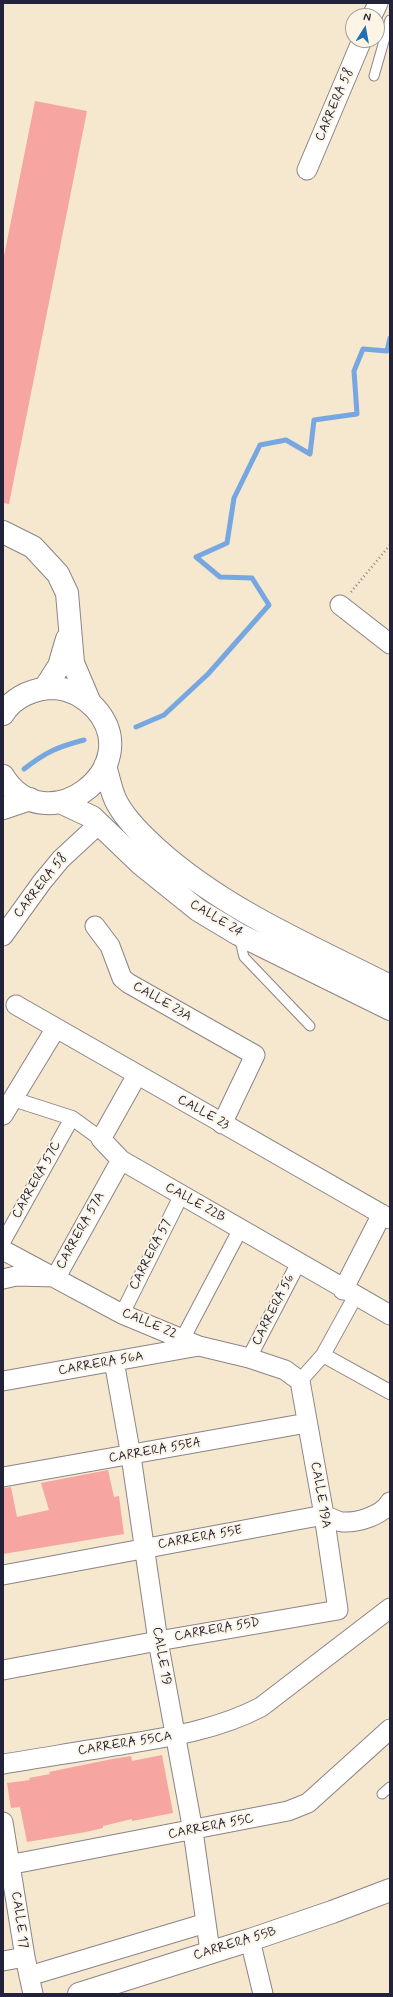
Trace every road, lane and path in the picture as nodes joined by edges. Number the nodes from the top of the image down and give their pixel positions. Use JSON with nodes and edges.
{"nodes":[{"id":1,"x":390,"y":20,"type":"edge"},
{"id":2,"x":359,"y":48,"type":"edge"},
{"id":3,"x":374,"y":76,"type":"dead end"},
{"id":4,"x":307,"y":170,"type":"dead end"},
{"id":5,"x":3,"y":532,"type":"edge"},
{"id":6,"x":390,"y":545,"type":"edge"},
{"id":7,"x":340,"y":605,"type":"joint"},
{"id":8,"x":70,"y":624,"type":"junction"},
{"id":9,"x":390,"y":644,"type":"edge"},
{"id":10,"x":45,"y":688,"type":"junction"},
{"id":11,"x":90,"y":703,"type":"junction"},
{"id":12,"x":3,"y":714,"type":"edge"},
{"id":13,"x":105,"y":766,"type":"junction"},
{"id":14,"x":3,"y":776,"type":"edge"},
{"id":15,"x":30,"y":799,"type":"junction"},
{"id":16,"x":60,"y":802,"type":"junction"},
{"id":17,"x":3,"y":808,"type":"edge"},
{"id":18,"x":100,"y":823,"type":"junction"},
{"id":19,"x":95,"y":926,"type":"dead end"},
{"id":20,"x":238,"y":934,"type":"junction"},
{"id":21,"x":3,"y":936,"type":"edge"},
{"id":22,"x":390,"y":986,"type":"edge"},
{"id":23,"x":16,"y":1005,"type":"dead end"},
{"id":24,"x":390,"y":1009,"type":"edge"},
{"id":25,"x":310,"y":1026,"type":"dead end"},
{"id":26,"x":56,"y":1028,"type":"junction"},
{"id":27,"x":137,"y":1075,"type":"junction"},
{"id":28,"x":8,"y":1096,"type":"edge"},
{"id":29,"x":3,"y":1115,"type":"edge"},
{"id":30,"x":72,"y":1118,"type":"junction"},
{"id":31,"x":222,"y":1124,"type":"junction"},
{"id":32,"x":101,"y":1139,"type":"junction"},
{"id":33,"x":121,"y":1160,"type":"junction"},
{"id":34,"x":181,"y":1196,"type":"junction"},
{"id":35,"x":386,"y":1216,"type":"edge"},
{"id":36,"x":241,"y":1228,"type":"junction"},
{"id":37,"x":3,"y":1242,"type":"edge"},
{"id":38,"x":3,"y":1250,"type":"edge"},
{"id":39,"x":299,"y":1262,"type":"junction"},
{"id":40,"x":56,"y":1277,"type":"junction"},
{"id":41,"x":3,"y":1279,"type":"edge"},
{"id":42,"x":349,"y":1293,"type":"junction"},
{"id":43,"x":122,"y":1314,"type":"junction"},
{"id":44,"x":390,"y":1316,"type":"edge"},
{"id":45,"x":191,"y":1342,"type":"junction"},
{"id":46,"x":323,"y":1355,"type":"junction"},
{"id":47,"x":249,"y":1358,"type":"junction"},
{"id":48,"x":114,"y":1361,"type":"junction"},
{"id":49,"x":3,"y":1381,"type":"edge"},
{"id":50,"x":300,"y":1381,"type":"junction"},
{"id":51,"x":390,"y":1392,"type":"edge"},
{"id":52,"x":307,"y":1423,"type":"junction"},
{"id":53,"x":131,"y":1456,"type":"junction"},
{"id":54,"x":3,"y":1477,"type":"edge"},
{"id":55,"x":390,"y":1502,"type":"edge"},
{"id":56,"x":324,"y":1516,"type":"junction"},
{"id":57,"x":144,"y":1548,"type":"junction"},
{"id":58,"x":3,"y":1575,"type":"edge"},
{"id":59,"x":390,"y":1608,"type":"edge"},
{"id":60,"x":338,"y":1610,"type":"joint"},
{"id":61,"x":158,"y":1641,"type":"junction"},
{"id":62,"x":3,"y":1670,"type":"edge"},
{"id":63,"x":390,"y":1729,"type":"edge"},
{"id":64,"x":174,"y":1736,"type":"junction"},
{"id":65,"x":3,"y":1764,"type":"edge"},
{"id":66,"x":390,"y":1787,"type":"edge"},
{"id":67,"x":382,"y":1794,"type":"dead end"},
{"id":68,"x":3,"y":1822,"type":"edge"},
{"id":69,"x":193,"y":1831,"type":"junction"},
{"id":70,"x":7,"y":1865,"type":"edge"},
{"id":71,"x":390,"y":1890,"type":"edge"},
{"id":72,"x":206,"y":1923,"type":"junction"},
{"id":73,"x":250,"y":1940,"type":"junction"},
{"id":74,"x":210,"y":1951,"type":"junction"},
{"id":75,"x":25,"y":1957,"type":"junction"},
{"id":76,"x":3,"y":1961,"type":"edge"},
{"id":77,"x":31,"y":1985,"type":"edge"},
{"id":78,"x":107,"y":1989,"type":"edge"},
{"id":79,"x":78,"y":1994,"type":"edge"},
{"id":80,"x":263,"y":1994,"type":"edge"}],
"edges":[{"from":1,"to":3,"type":"lane"},
{"from":2,"to":4,"type":"street","name":"CARRERA 58"},
{"from":5,"to":8,"type":"main road"},
{"from":6,"to":7,"type":"path"},
{"from":7,"to":9,"type":"street"},
{"from":8,"to":10,"type":"main road"},
{"from":8,"to":11,"type":"main road"},
{"from":10,"to":11,"type":"main road"},
{"from":10,"to":12,"type":"main road"},
{"from":11,"to":13,"type":"main road"},
{"from":13,"to":16,"type":"main road"},
{"from":13,"to":22,"type":"main road","name":"CALLE 24"},
{"from":14,"to":15,"type":"main road"},
{"from":15,"to":16,"type":"main road"},
{"from":15,"to":17,"type":"main road"},
{"from":16,"to":18,"type":"main road","name":"CALLE 24"},
{"from":18,"to":20,"type":"main road","name":"CALLE 24"},
{"from":18,"to":21,"type":"street","name":"CARRERA 58"},
{"from":19,"to":31,"type":"street","name":"CALLE 23A"},
{"from":20,"to":24,"type":"main road","name":"CALLE 24"},
{"from":20,"to":25,"type":"lane"},
{"from":23,"to":26,"type":"street","name":"CALLE 23"},
{"from":26,"to":27,"type":"street","name":"CALLE 23"},
{"from":26,"to":28,"type":"street"},
{"from":27,"to":31,"type":"street","name":"CALLE 23"},
{"from":27,"to":32,"type":"street"},
{"from":28,"to":29,"type":"street"},
{"from":28,"to":30,"type":"street","name":"CALLE 22B"},
{"from":30,"to":32,"type":"street","name":"CALLE 22B"},
{"from":30,"to":37,"type":"street","name":"CARRERA 57C"},
{"from":31,"to":35,"type":"street","name":"CALLE 23"},
{"from":32,"to":33,"type":"street","name":"CALLE 22B"},
{"from":33,"to":34,"type":"street","name":"CALLE 22B"},
{"from":33,"to":40,"type":"street","name":"CARRERA 57A"},
{"from":34,"to":36,"type":"street","name":"CALLE 22B"},
{"from":34,"to":43,"type":"street","name":"CARRERA 57"},
{"from":35,"to":42,"type":"street"},
{"from":36,"to":39,"type":"street","name":"CALLE 22B"},
{"from":36,"to":45,"type":"street"},
{"from":38,"to":40,"type":"street","name":"CALLE 22"},
{"from":39,"to":42,"type":"street","name":"CALLE 22B"},
{"from":39,"to":47,"type":"street","name":"CARRERA 56"},
{"from":40,"to":41,"type":"street","name":"CARRERA 57A"},
{"from":40,"to":43,"type":"street","name":"CALLE 22"},
{"from":42,"to":44,"type":"street","name":"CALLE 22B"},
{"from":42,"to":46,"type":"street"},
{"from":43,"to":45,"type":"street","name":"CALLE 22"},
{"from":45,"to":47,"type":"street","name":"CALLE 22"},
{"from":45,"to":48,"type":"street","name":"CARRERA 56A"},
{"from":46,"to":50,"type":"street"},
{"from":46,"to":51,"type":"street"},
{"from":47,"to":50,"type":"street","name":"CALLE 22"},
{"from":48,"to":49,"type":"street","name":"CARRERA 56A"},
{"from":48,"to":53,"type":"street","name":"CALLE 19"},
{"from":50,"to":52,"type":"street","name":"CALLE 19A"},
{"from":52,"to":53,"type":"street","name":"CARRERA 55EA"},
{"from":52,"to":56,"type":"street","name":"CALLE 19A"},
{"from":53,"to":54,"type":"street","name":"CARRERA 55EA"},
{"from":53,"to":57,"type":"street","name":"CALLE 19"},
{"from":55,"to":56,"type":"street","name":"CARRERA 55E"},
{"from":56,"to":57,"type":"street","name":"CARRERA 55E"},
{"from":56,"to":60,"type":"street","name":"CALLE 19A"},
{"from":57,"to":58,"type":"street","name":"CARRERA 55E"},
{"from":57,"to":61,"type":"street","name":"CALLE 19"},
{"from":59,"to":64,"type":"street","name":"CARRERA 55CA"},
{"from":60,"to":61,"type":"street","name":"CARRERA 55D"},
{"from":61,"to":62,"type":"street","name":"CARRERA 55D"},
{"from":61,"to":64,"type":"street","name":"CALLE 19"},
{"from":63,"to":69,"type":"street","name":"CARRERA 55C"},
{"from":64,"to":65,"type":"street","name":"CARRERA 55CA"},
{"from":64,"to":69,"type":"street","name":"CALLE 19"},
{"from":66,"to":67,"type":"lane"},
{"from":68,"to":70,"type":"street","name":"CALLE 17"},
{"from":69,"to":70,"type":"street","name":"CARRERA 55C"},
{"from":69,"to":72,"type":"street","name":"CALLE 19"},
{"from":70,"to":75,"type":"street","name":"CALLE 17"},
{"from":71,"to":73,"type":"main road","name":"CARRERA 55B"},
{"from":72,"to":74,"type":"street","name":"CALLE 19"},
{"from":72,"to":77,"type":"street"},
{"from":73,"to":74,"type":"main road","name":"CARRERA 55B"},
{"from":73,"to":80,"type":"street"},
{"from":74,"to":78,"type":"main road","name":"CARRERA 55B"},
{"from":75,"to":76,"type":"street"},
{"from":75,"to":77,"type":"street","name":"CALLE 17"},
{"from":78,"to":79,"type":"main road","name":"CARRERA 55B"}]}
